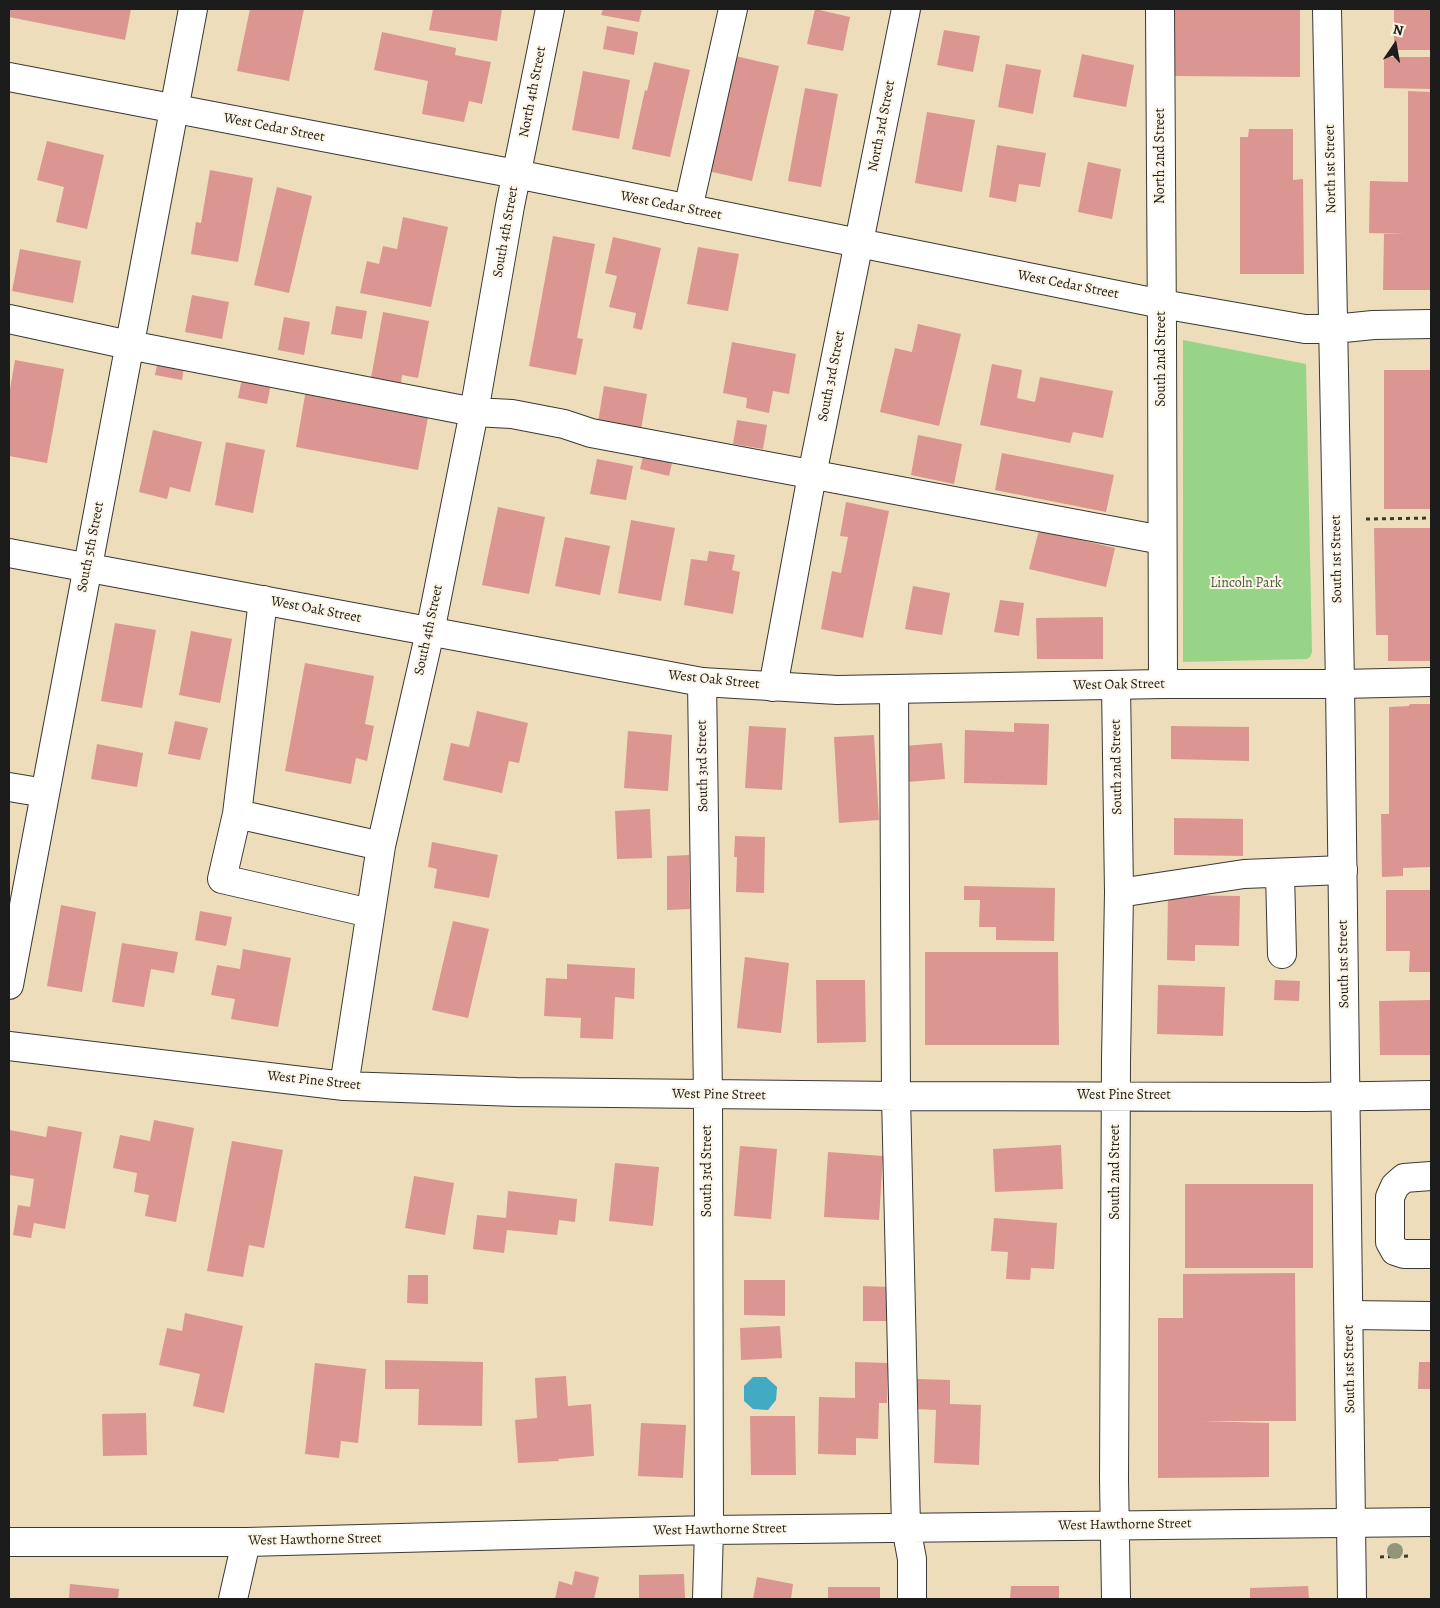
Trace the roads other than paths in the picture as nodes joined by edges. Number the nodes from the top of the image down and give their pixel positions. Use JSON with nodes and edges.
{"nodes":[{"id":1,"x":193,"y":9,"type":"edge"},
{"id":2,"x":550,"y":9,"type":"edge"},
{"id":3,"x":733,"y":9,"type":"edge"},
{"id":4,"x":906,"y":9,"type":"edge"},
{"id":5,"x":1160,"y":9,"type":"edge"},
{"id":6,"x":1327,"y":9,"type":"edge"},
{"id":7,"x":9,"y":77,"type":"edge"},
{"id":8,"x":174,"y":108,"type":"junction"},
{"id":9,"x":516,"y":174,"type":"junction"},
{"id":10,"x":688,"y":209,"type":"junction"},
{"id":11,"x":859,"y":243,"type":"junction"},
{"id":12,"x":1162,"y":304,"type":"junction"},
{"id":13,"x":9,"y":319,"type":"edge"},
{"id":14,"x":1431,"y":324,"type":"edge"},
{"id":15,"x":1334,"y":329,"type":"junction"},
{"id":16,"x":130,"y":345,"type":"junction"},
{"id":17,"x":474,"y":412,"type":"junction"},
{"id":18,"x":812,"y":476,"type":"junction"},
{"id":19,"x":1162,"y":540,"type":"junction"},
{"id":20,"x":9,"y":553,"type":"edge"},
{"id":21,"x":88,"y":567,"type":"junction"},
{"id":22,"x":263,"y":600,"type":"junction"},
{"id":23,"x":430,"y":632,"type":"junction"},
{"id":24,"x":702,"y":682,"type":"junction"},
{"id":25,"x":1431,"y":682,"type":"edge"},
{"id":26,"x":1163,"y":684,"type":"junction"},
{"id":27,"x":1340,"y":684,"type":"junction"},
{"id":28,"x":1116,"y":685,"type":"junction"},
{"id":29,"x":773,"y":686,"type":"junction"},
{"id":30,"x":894,"y":689,"type":"junction"},
{"id":31,"x":9,"y":787,"type":"edge"},
{"id":32,"x":45,"y":793,"type":"junction"},
{"id":33,"x":237,"y":814,"type":"junction"},
{"id":34,"x":381,"y":846,"type":"junction"},
{"id":35,"x":1343,"y":870,"type":"junction"},
{"id":36,"x":1280,"y":873,"type":"junction"},
{"id":37,"x":1119,"y":893,"type":"junction"},
{"id":38,"x":370,"y":913,"type":"junction"},
{"id":39,"x":1282,"y":954,"type":"dead end"},
{"id":40,"x":9,"y":986,"type":"edge"},
{"id":41,"x":9,"y":1046,"type":"edge"},
{"id":42,"x":344,"y":1086,"type":"junction"},
{"id":43,"x":708,"y":1095,"type":"junction"},
{"id":44,"x":1431,"y":1095,"type":"edge"},
{"id":45,"x":896,"y":1096,"type":"junction"},
{"id":46,"x":1116,"y":1096,"type":"junction"},
{"id":47,"x":1346,"y":1097,"type":"junction"},
{"id":48,"x":1431,"y":1176,"type":"edge"},
{"id":49,"x":1431,"y":1254,"type":"edge"},
{"id":50,"x":1349,"y":1315,"type":"junction"},
{"id":51,"x":1431,"y":1316,"type":"edge"},
{"id":52,"x":1431,"y":1522,"type":"edge"},
{"id":53,"x":1352,"y":1523,"type":"junction"},
{"id":54,"x":1114,"y":1525,"type":"junction"},
{"id":55,"x":906,"y":1527,"type":"junction"},
{"id":56,"x":709,"y":1530,"type":"junction"},
{"id":57,"x":9,"y":1542,"type":"edge"},
{"id":58,"x":246,"y":1542,"type":"junction"},
{"id":59,"x":234,"y":1599,"type":"edge"},
{"id":60,"x":707,"y":1599,"type":"edge"},
{"id":61,"x":912,"y":1599,"type":"edge"},
{"id":62,"x":1116,"y":1599,"type":"edge"},
{"id":63,"x":1352,"y":1599,"type":"edge"}],
"edges":[{"from":1,"to":8,"type":"street","name":"South 5th Street"},
{"from":2,"to":9,"type":"street","name":"North 4th Street"},
{"from":3,"to":10,"type":"street"},
{"from":4,"to":11,"type":"street","name":"North 3rd Street"},
{"from":5,"to":12,"type":"street","name":"North 2nd Street"},
{"from":6,"to":15,"type":"street","name":"North 1st Street"},
{"from":7,"to":8,"type":"street","name":"West Cedar Street"},
{"from":8,"to":9,"type":"street","name":"West Cedar Street"},
{"from":8,"to":16,"type":"street","name":"South 5th Street"},
{"from":9,"to":10,"type":"street","name":"West Cedar Street"},
{"from":9,"to":17,"type":"street","name":"South 4th Street"},
{"from":10,"to":11,"type":"street","name":"West Cedar Street"},
{"from":11,"to":12,"type":"street","name":"West Cedar Street"},
{"from":11,"to":18,"type":"street","name":"South 3rd Street"},
{"from":12,"to":15,"type":"street","name":"West Cedar Street"},
{"from":12,"to":19,"type":"street","name":"South 2nd Street"},
{"from":13,"to":16,"type":"street"},
{"from":14,"to":15,"type":"street","name":"West Cedar Street"},
{"from":15,"to":27,"type":"street","name":"South 1st Street"},
{"from":16,"to":17,"type":"street"},
{"from":16,"to":21,"type":"street","name":"South 5th Street"},
{"from":17,"to":18,"type":"street"},
{"from":17,"to":23,"type":"street","name":"South 4th Street"},
{"from":18,"to":19,"type":"street"},
{"from":18,"to":29,"type":"street","name":"South 3rd Street"},
{"from":19,"to":26,"type":"street","name":"South 2nd Street"},
{"from":20,"to":21,"type":"street","name":"West Oak Street"},
{"from":21,"to":22,"type":"street","name":"West Oak Street"},
{"from":21,"to":32,"type":"street","name":"South 5th Street"},
{"from":22,"to":23,"type":"street","name":"West Oak Street"},
{"from":22,"to":33,"type":"street"},
{"from":23,"to":24,"type":"street","name":"West Oak Street"},
{"from":23,"to":34,"type":"street","name":"South 4th Street"},
{"from":24,"to":29,"type":"street","name":"West Oak Street"},
{"from":24,"to":43,"type":"street","name":"South 3rd Street"},
{"from":25,"to":27,"type":"street","name":"West Oak Street"},
{"from":26,"to":27,"type":"street","name":"West Oak Street"},
{"from":26,"to":28,"type":"street","name":"West Oak Street"},
{"from":27,"to":35,"type":"street","name":"South 1st Street"},
{"from":28,"to":30,"type":"street","name":"West Oak Street"},
{"from":28,"to":37,"type":"street","name":"South 2nd Street"},
{"from":29,"to":30,"type":"street","name":"West Oak Street"},
{"from":30,"to":45,"type":"street"},
{"from":31,"to":32,"type":"street"},
{"from":32,"to":40,"type":"street","name":"South 5th Street"},
{"from":33,"to":34,"type":"street"},
{"from":33,"to":38,"type":"street"},
{"from":34,"to":38,"type":"street","name":"South 4th Street"},
{"from":35,"to":36,"type":"street"},
{"from":35,"to":47,"type":"street","name":"South 1st Street"},
{"from":36,"to":37,"type":"street"},
{"from":36,"to":39,"type":"street"},
{"from":37,"to":46,"type":"street","name":"South 2nd Street"},
{"from":38,"to":42,"type":"street","name":"South 4th Street"},
{"from":41,"to":42,"type":"street","name":"West Pine Street"},
{"from":42,"to":43,"type":"street","name":"West Pine Street"},
{"from":43,"to":45,"type":"street","name":"West Pine Street"},
{"from":43,"to":56,"type":"street","name":"South 3rd Street"},
{"from":44,"to":47,"type":"street","name":"West Pine Street"},
{"from":45,"to":46,"type":"street","name":"West Pine Street"},
{"from":45,"to":55,"type":"street"},
{"from":46,"to":47,"type":"street","name":"West Pine Street"},
{"from":46,"to":54,"type":"street","name":"South 2nd Street"},
{"from":47,"to":50,"type":"street","name":"South 1st Street"},
{"from":48,"to":49,"type":"street"},
{"from":50,"to":51,"type":"street"},
{"from":50,"to":53,"type":"street","name":"South 1st Street"},
{"from":52,"to":53,"type":"street","name":"West Hawthorne Street"},
{"from":53,"to":54,"type":"street","name":"West Hawthorne Street"},
{"from":53,"to":63,"type":"street","name":"South 1st Street"},
{"from":54,"to":55,"type":"street","name":"West Hawthorne Street"},
{"from":54,"to":62,"type":"street","name":"South 2nd Street"},
{"from":55,"to":56,"type":"street","name":"West Hawthorne Street"},
{"from":55,"to":61,"type":"street"},
{"from":56,"to":58,"type":"street","name":"West Hawthorne Street"},
{"from":56,"to":60,"type":"street","name":"South 3rd Street"},
{"from":57,"to":58,"type":"street","name":"West Hawthorne Street"},
{"from":58,"to":59,"type":"street"}]}
